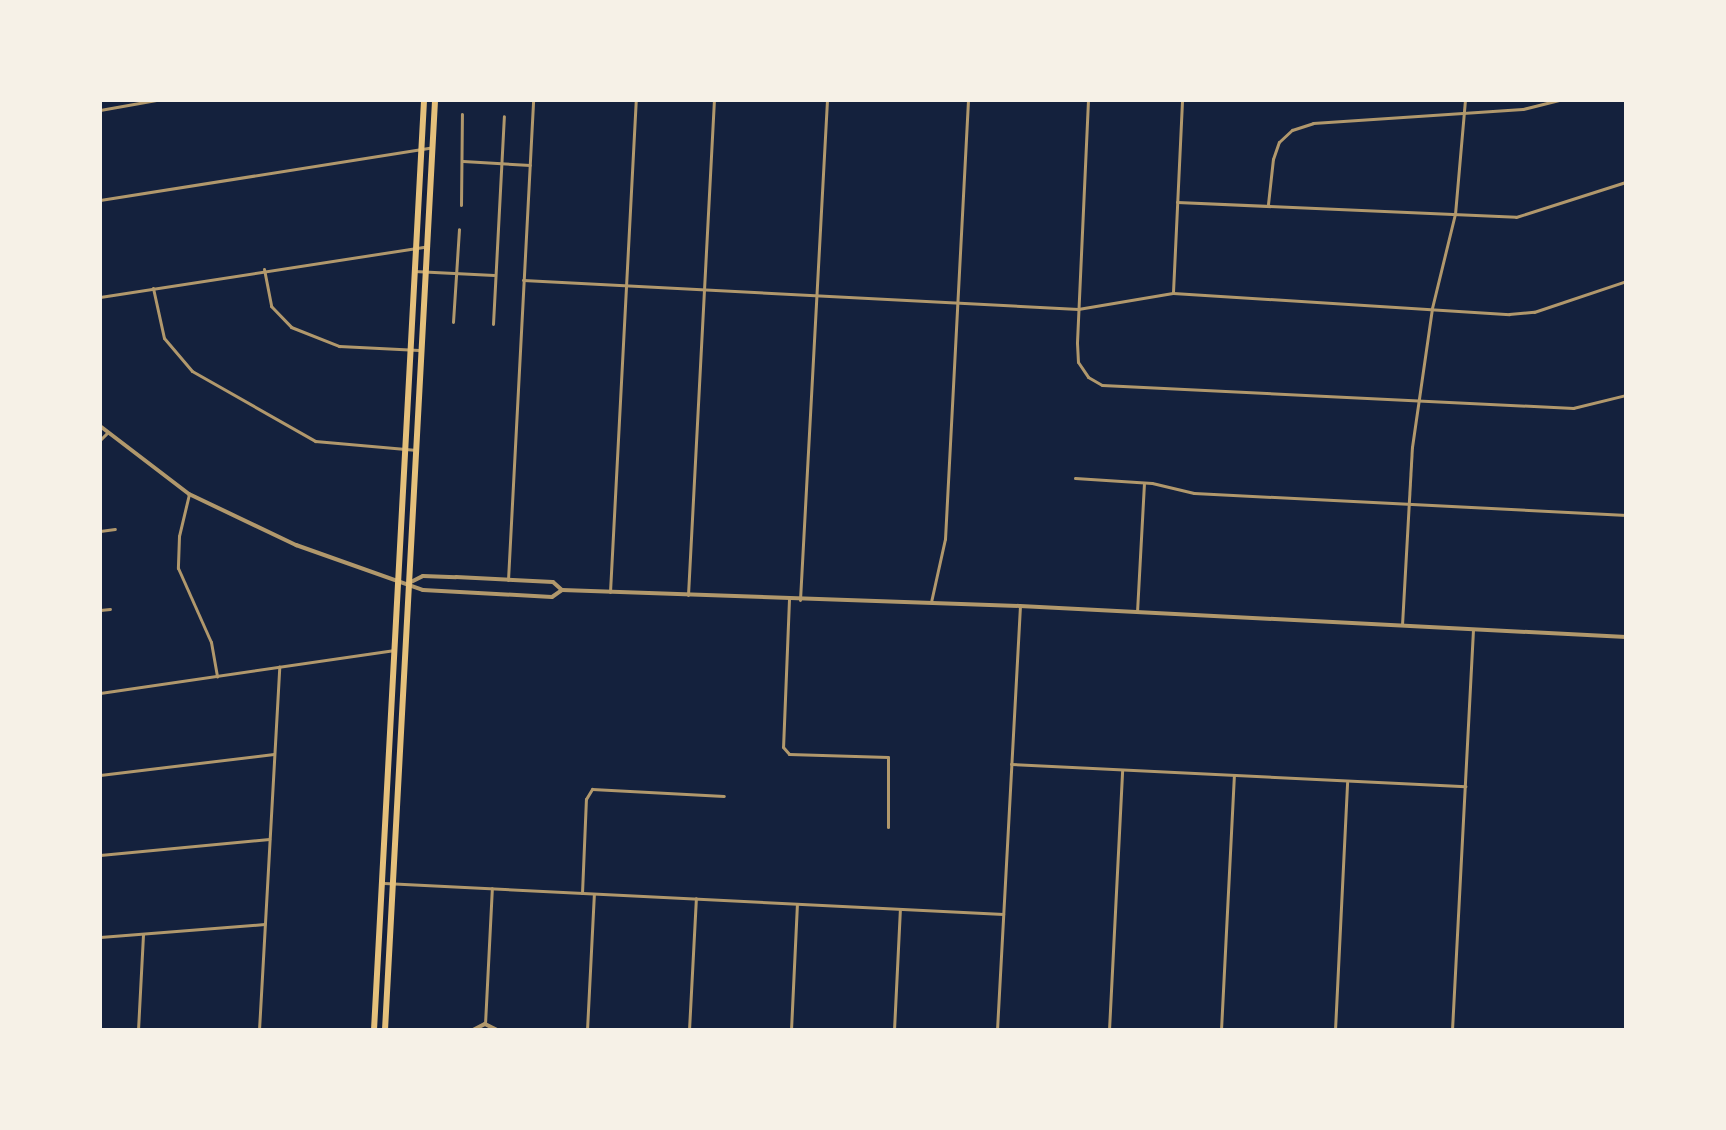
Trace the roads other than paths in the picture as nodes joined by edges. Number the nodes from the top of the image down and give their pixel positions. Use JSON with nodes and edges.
{"nodes":[{"id":1,"x":156,"y":100,"type":"edge"},
{"id":2,"x":424,"y":100,"type":"edge"},
{"id":3,"x":435,"y":100,"type":"edge"},
{"id":4,"x":533,"y":100,"type":"edge"},
{"id":5,"x":636,"y":100,"type":"edge"},
{"id":6,"x":714,"y":100,"type":"edge"},
{"id":7,"x":827,"y":100,"type":"edge"},
{"id":8,"x":968,"y":100,"type":"edge"},
{"id":9,"x":1088,"y":100,"type":"edge"},
{"id":10,"x":1182,"y":100,"type":"edge"},
{"id":11,"x":1465,"y":100,"type":"edge"},
{"id":12,"x":1559,"y":100,"type":"edge"},
{"id":13,"x":100,"y":110,"type":"edge"},
{"id":14,"x":462,"y":114,"type":"dead end"},
{"id":15,"x":1466,"y":114,"type":"junction"},
{"id":16,"x":504,"y":116,"type":"dead end"},
{"id":17,"x":421,"y":147,"type":"junction"},
{"id":18,"x":433,"y":147,"type":"junction"},
{"id":19,"x":463,"y":161,"type":"junction"},
{"id":20,"x":500,"y":163,"type":"junction"},
{"id":21,"x":530,"y":165,"type":"junction"},
{"id":22,"x":1626,"y":182,"type":"edge"},
{"id":23,"x":100,"y":200,"type":"edge"},
{"id":24,"x":1177,"y":202,"type":"junction"},
{"id":25,"x":1268,"y":204,"type":"junction"},
{"id":26,"x":461,"y":205,"type":"dead end"},
{"id":27,"x":1455,"y":214,"type":"junction"},
{"id":28,"x":459,"y":229,"type":"dead end"},
{"id":29,"x":415,"y":245,"type":"junction"},
{"id":30,"x":428,"y":246,"type":"junction"},
{"id":31,"x":264,"y":269,"type":"junction"},
{"id":32,"x":414,"y":271,"type":"junction"},
{"id":33,"x":427,"y":272,"type":"junction"},
{"id":34,"x":457,"y":274,"type":"junction"},
{"id":35,"x":494,"y":275,"type":"junction"},
{"id":36,"x":523,"y":280,"type":"junction"},
{"id":37,"x":1626,"y":281,"type":"edge"},
{"id":38,"x":627,"y":285,"type":"junction"},
{"id":39,"x":153,"y":288,"type":"junction"},
{"id":40,"x":704,"y":289,"type":"junction"},
{"id":41,"x":1173,"y":293,"type":"junction"},
{"id":42,"x":816,"y":295,"type":"junction"},
{"id":43,"x":100,"y":297,"type":"edge"},
{"id":44,"x":958,"y":302,"type":"junction"},
{"id":45,"x":1432,"y":308,"type":"junction"},
{"id":46,"x":1078,"y":309,"type":"junction"},
{"id":47,"x":453,"y":322,"type":"dead end"},
{"id":48,"x":493,"y":324,"type":"dead end"},
{"id":49,"x":409,"y":350,"type":"junction"},
{"id":50,"x":423,"y":351,"type":"junction"},
{"id":51,"x":1626,"y":395,"type":"edge"},
{"id":52,"x":1418,"y":401,"type":"junction"},
{"id":53,"x":100,"y":426,"type":"edge"},
{"id":54,"x":107,"y":433,"type":"junction"},
{"id":55,"x":100,"y":440,"type":"edge"},
{"id":56,"x":403,"y":449,"type":"junction"},
{"id":57,"x":417,"y":450,"type":"junction"},
{"id":58,"x":1075,"y":478,"type":"dead end"},
{"id":59,"x":1144,"y":482,"type":"junction"},
{"id":60,"x":189,"y":494,"type":"junction"},
{"id":61,"x":1409,"y":504,"type":"junction"},
{"id":62,"x":1626,"y":515,"type":"edge"},
{"id":63,"x":115,"y":529,"type":"dead end"},
{"id":64,"x":100,"y":531,"type":"edge"},
{"id":65,"x":396,"y":579,"type":"junction"},
{"id":66,"x":508,"y":580,"type":"junction"},
{"id":67,"x":411,"y":582,"type":"junction"},
{"id":68,"x":562,"y":590,"type":"junction"},
{"id":69,"x":610,"y":592,"type":"junction"},
{"id":70,"x":688,"y":595,"type":"junction"},
{"id":71,"x":789,"y":599,"type":"junction"},
{"id":72,"x":800,"y":600,"type":"junction"},
{"id":73,"x":931,"y":603,"type":"junction"},
{"id":74,"x":1020,"y":606,"type":"junction"},
{"id":75,"x":110,"y":609,"type":"dead end"},
{"id":76,"x":100,"y":610,"type":"edge"},
{"id":77,"x":1137,"y":612,"type":"junction"},
{"id":78,"x":1402,"y":625,"type":"junction"},
{"id":79,"x":1473,"y":629,"type":"junction"},
{"id":80,"x":1626,"y":637,"type":"edge"},
{"id":81,"x":393,"y":650,"type":"junction"},
{"id":82,"x":279,"y":667,"type":"junction"},
{"id":83,"x":217,"y":676,"type":"junction"},
{"id":84,"x":100,"y":693,"type":"edge"},
{"id":85,"x":274,"y":754,"type":"junction"},
{"id":86,"x":1011,"y":764,"type":"junction"},
{"id":87,"x":1123,"y":769,"type":"junction"},
{"id":88,"x":100,"y":775,"type":"edge"},
{"id":89,"x":1234,"y":775,"type":"junction"},
{"id":90,"x":1348,"y":781,"type":"junction"},
{"id":91,"x":1465,"y":786,"type":"junction"},
{"id":92,"x":724,"y":796,"type":"dead end"},
{"id":93,"x":888,"y":827,"type":"dead end"},
{"id":94,"x":269,"y":839,"type":"junction"},
{"id":95,"x":100,"y":855,"type":"edge"},
{"id":96,"x":381,"y":883,"type":"junction"},
{"id":97,"x":395,"y":884,"type":"junction"},
{"id":98,"x":492,"y":888,"type":"junction"},
{"id":99,"x":582,"y":893,"type":"junction"},
{"id":100,"x":594,"y":893,"type":"junction"},
{"id":101,"x":696,"y":898,"type":"junction"},
{"id":102,"x":797,"y":904,"type":"junction"},
{"id":103,"x":900,"y":909,"type":"junction"},
{"id":104,"x":1003,"y":914,"type":"junction"},
{"id":105,"x":264,"y":924,"type":"junction"},
{"id":106,"x":143,"y":933,"type":"junction"},
{"id":107,"x":100,"y":937,"type":"edge"},
{"id":108,"x":485,"y":1024,"type":"junction"},
{"id":109,"x":138,"y":1030,"type":"edge"},
{"id":110,"x":259,"y":1030,"type":"edge"},
{"id":111,"x":374,"y":1030,"type":"edge"},
{"id":112,"x":385,"y":1030,"type":"edge"},
{"id":113,"x":473,"y":1030,"type":"edge"},
{"id":114,"x":497,"y":1030,"type":"edge"},
{"id":115,"x":587,"y":1030,"type":"edge"},
{"id":116,"x":689,"y":1030,"type":"edge"},
{"id":117,"x":791,"y":1030,"type":"edge"},
{"id":118,"x":894,"y":1030,"type":"edge"},
{"id":119,"x":997,"y":1030,"type":"edge"},
{"id":120,"x":1109,"y":1030,"type":"edge"},
{"id":121,"x":1221,"y":1030,"type":"edge"},
{"id":122,"x":1335,"y":1030,"type":"edge"},
{"id":123,"x":1452,"y":1030,"type":"edge"}],
"edges":[{"from":1,"to":13,"type":"street"},
{"from":2,"to":17,"type":"main road"},
{"from":3,"to":18,"type":"main road"},
{"from":4,"to":21,"type":"street"},
{"from":5,"to":38,"type":"street"},
{"from":6,"to":40,"type":"street"},
{"from":7,"to":42,"type":"street"},
{"from":8,"to":44,"type":"street"},
{"from":9,"to":46,"type":"street"},
{"from":10,"to":24,"type":"street"},
{"from":11,"to":15,"type":"street"},
{"from":12,"to":15,"type":"street"},
{"from":14,"to":19,"type":"street"},
{"from":15,"to":25,"type":"street"},
{"from":15,"to":27,"type":"street"},
{"from":16,"to":20,"type":"street"},
{"from":17,"to":18,"type":"street"},
{"from":17,"to":23,"type":"street"},
{"from":17,"to":29,"type":"main road"},
{"from":18,"to":30,"type":"main road"},
{"from":19,"to":20,"type":"street"},
{"from":19,"to":26,"type":"street"},
{"from":20,"to":21,"type":"street"},
{"from":20,"to":35,"type":"street"},
{"from":21,"to":36,"type":"street"},
{"from":22,"to":27,"type":"street"},
{"from":24,"to":25,"type":"street"},
{"from":24,"to":41,"type":"street"},
{"from":25,"to":27,"type":"street"},
{"from":27,"to":45,"type":"street"},
{"from":28,"to":34,"type":"street"},
{"from":29,"to":30,"type":"street"},
{"from":29,"to":31,"type":"street"},
{"from":29,"to":32,"type":"main road"},
{"from":30,"to":33,"type":"main road"},
{"from":31,"to":39,"type":"street"},
{"from":31,"to":49,"type":"street"},
{"from":32,"to":33,"type":"street"},
{"from":32,"to":49,"type":"main road"},
{"from":33,"to":34,"type":"street"},
{"from":33,"to":50,"type":"main road"},
{"from":34,"to":35,"type":"street"},
{"from":34,"to":47,"type":"street"},
{"from":35,"to":48,"type":"street"},
{"from":36,"to":38,"type":"street"},
{"from":36,"to":66,"type":"street"},
{"from":37,"to":45,"type":"street"},
{"from":38,"to":40,"type":"street"},
{"from":38,"to":69,"type":"street"},
{"from":39,"to":43,"type":"street"},
{"from":39,"to":56,"type":"street"},
{"from":40,"to":42,"type":"street"},
{"from":40,"to":70,"type":"street"},
{"from":41,"to":45,"type":"street"},
{"from":41,"to":46,"type":"street"},
{"from":42,"to":44,"type":"street"},
{"from":42,"to":72,"type":"street"},
{"from":44,"to":46,"type":"street"},
{"from":44,"to":73,"type":"street"},
{"from":45,"to":52,"type":"street"},
{"from":46,"to":52,"type":"street"},
{"from":49,"to":50,"type":"street"},
{"from":49,"to":56,"type":"main road"},
{"from":50,"to":57,"type":"main road"},
{"from":51,"to":52,"type":"street"},
{"from":52,"to":61,"type":"street"},
{"from":53,"to":54,"type":"street"},
{"from":54,"to":55,"type":"street"},
{"from":54,"to":60,"type":"street"},
{"from":56,"to":57,"type":"street"},
{"from":56,"to":65,"type":"main road"},
{"from":57,"to":67,"type":"main road"},
{"from":58,"to":59,"type":"street"},
{"from":59,"to":61,"type":"street"},
{"from":59,"to":77,"type":"street"},
{"from":60,"to":65,"type":"street"},
{"from":60,"to":83,"type":"street"},
{"from":61,"to":62,"type":"street"},
{"from":61,"to":78,"type":"street"},
{"from":63,"to":64,"type":"street"},
{"from":65,"to":67,"type":"street"},
{"from":65,"to":81,"type":"main road"},
{"from":66,"to":67,"type":"street"},
{"from":66,"to":68,"type":"street"},
{"from":67,"to":68,"type":"street"},
{"from":67,"to":97,"type":"main road"},
{"from":68,"to":69,"type":"street"},
{"from":69,"to":70,"type":"street"},
{"from":70,"to":71,"type":"street"},
{"from":71,"to":72,"type":"street"},
{"from":71,"to":93,"type":"street"},
{"from":72,"to":73,"type":"street"},
{"from":73,"to":74,"type":"street"},
{"from":74,"to":77,"type":"street"},
{"from":74,"to":86,"type":"street"},
{"from":75,"to":76,"type":"street"},
{"from":77,"to":78,"type":"street"},
{"from":78,"to":79,"type":"street"},
{"from":79,"to":80,"type":"street"},
{"from":79,"to":91,"type":"street"},
{"from":81,"to":82,"type":"street"},
{"from":81,"to":96,"type":"main road"},
{"from":82,"to":83,"type":"street"},
{"from":82,"to":85,"type":"street"},
{"from":83,"to":84,"type":"street"},
{"from":85,"to":88,"type":"street"},
{"from":85,"to":94,"type":"street"},
{"from":86,"to":87,"type":"street"},
{"from":86,"to":104,"type":"street"},
{"from":87,"to":89,"type":"street"},
{"from":87,"to":120,"type":"street"},
{"from":89,"to":90,"type":"street"},
{"from":89,"to":121,"type":"street"},
{"from":90,"to":91,"type":"street"},
{"from":90,"to":122,"type":"street"},
{"from":91,"to":123,"type":"street"},
{"from":92,"to":99,"type":"street"},
{"from":94,"to":95,"type":"street"},
{"from":94,"to":105,"type":"street"},
{"from":96,"to":97,"type":"street"},
{"from":96,"to":111,"type":"main road"},
{"from":97,"to":98,"type":"street"},
{"from":97,"to":112,"type":"main road"},
{"from":98,"to":99,"type":"street"},
{"from":98,"to":108,"type":"street"},
{"from":99,"to":100,"type":"street"},
{"from":100,"to":101,"type":"street"},
{"from":100,"to":115,"type":"street"},
{"from":101,"to":102,"type":"street"},
{"from":101,"to":116,"type":"street"},
{"from":102,"to":103,"type":"street"},
{"from":102,"to":117,"type":"street"},
{"from":103,"to":104,"type":"street"},
{"from":103,"to":118,"type":"street"},
{"from":104,"to":119,"type":"street"},
{"from":105,"to":106,"type":"street"},
{"from":105,"to":110,"type":"street"},
{"from":106,"to":107,"type":"street"},
{"from":106,"to":109,"type":"street"},
{"from":108,"to":113,"type":"street"},
{"from":108,"to":114,"type":"street"}]}
